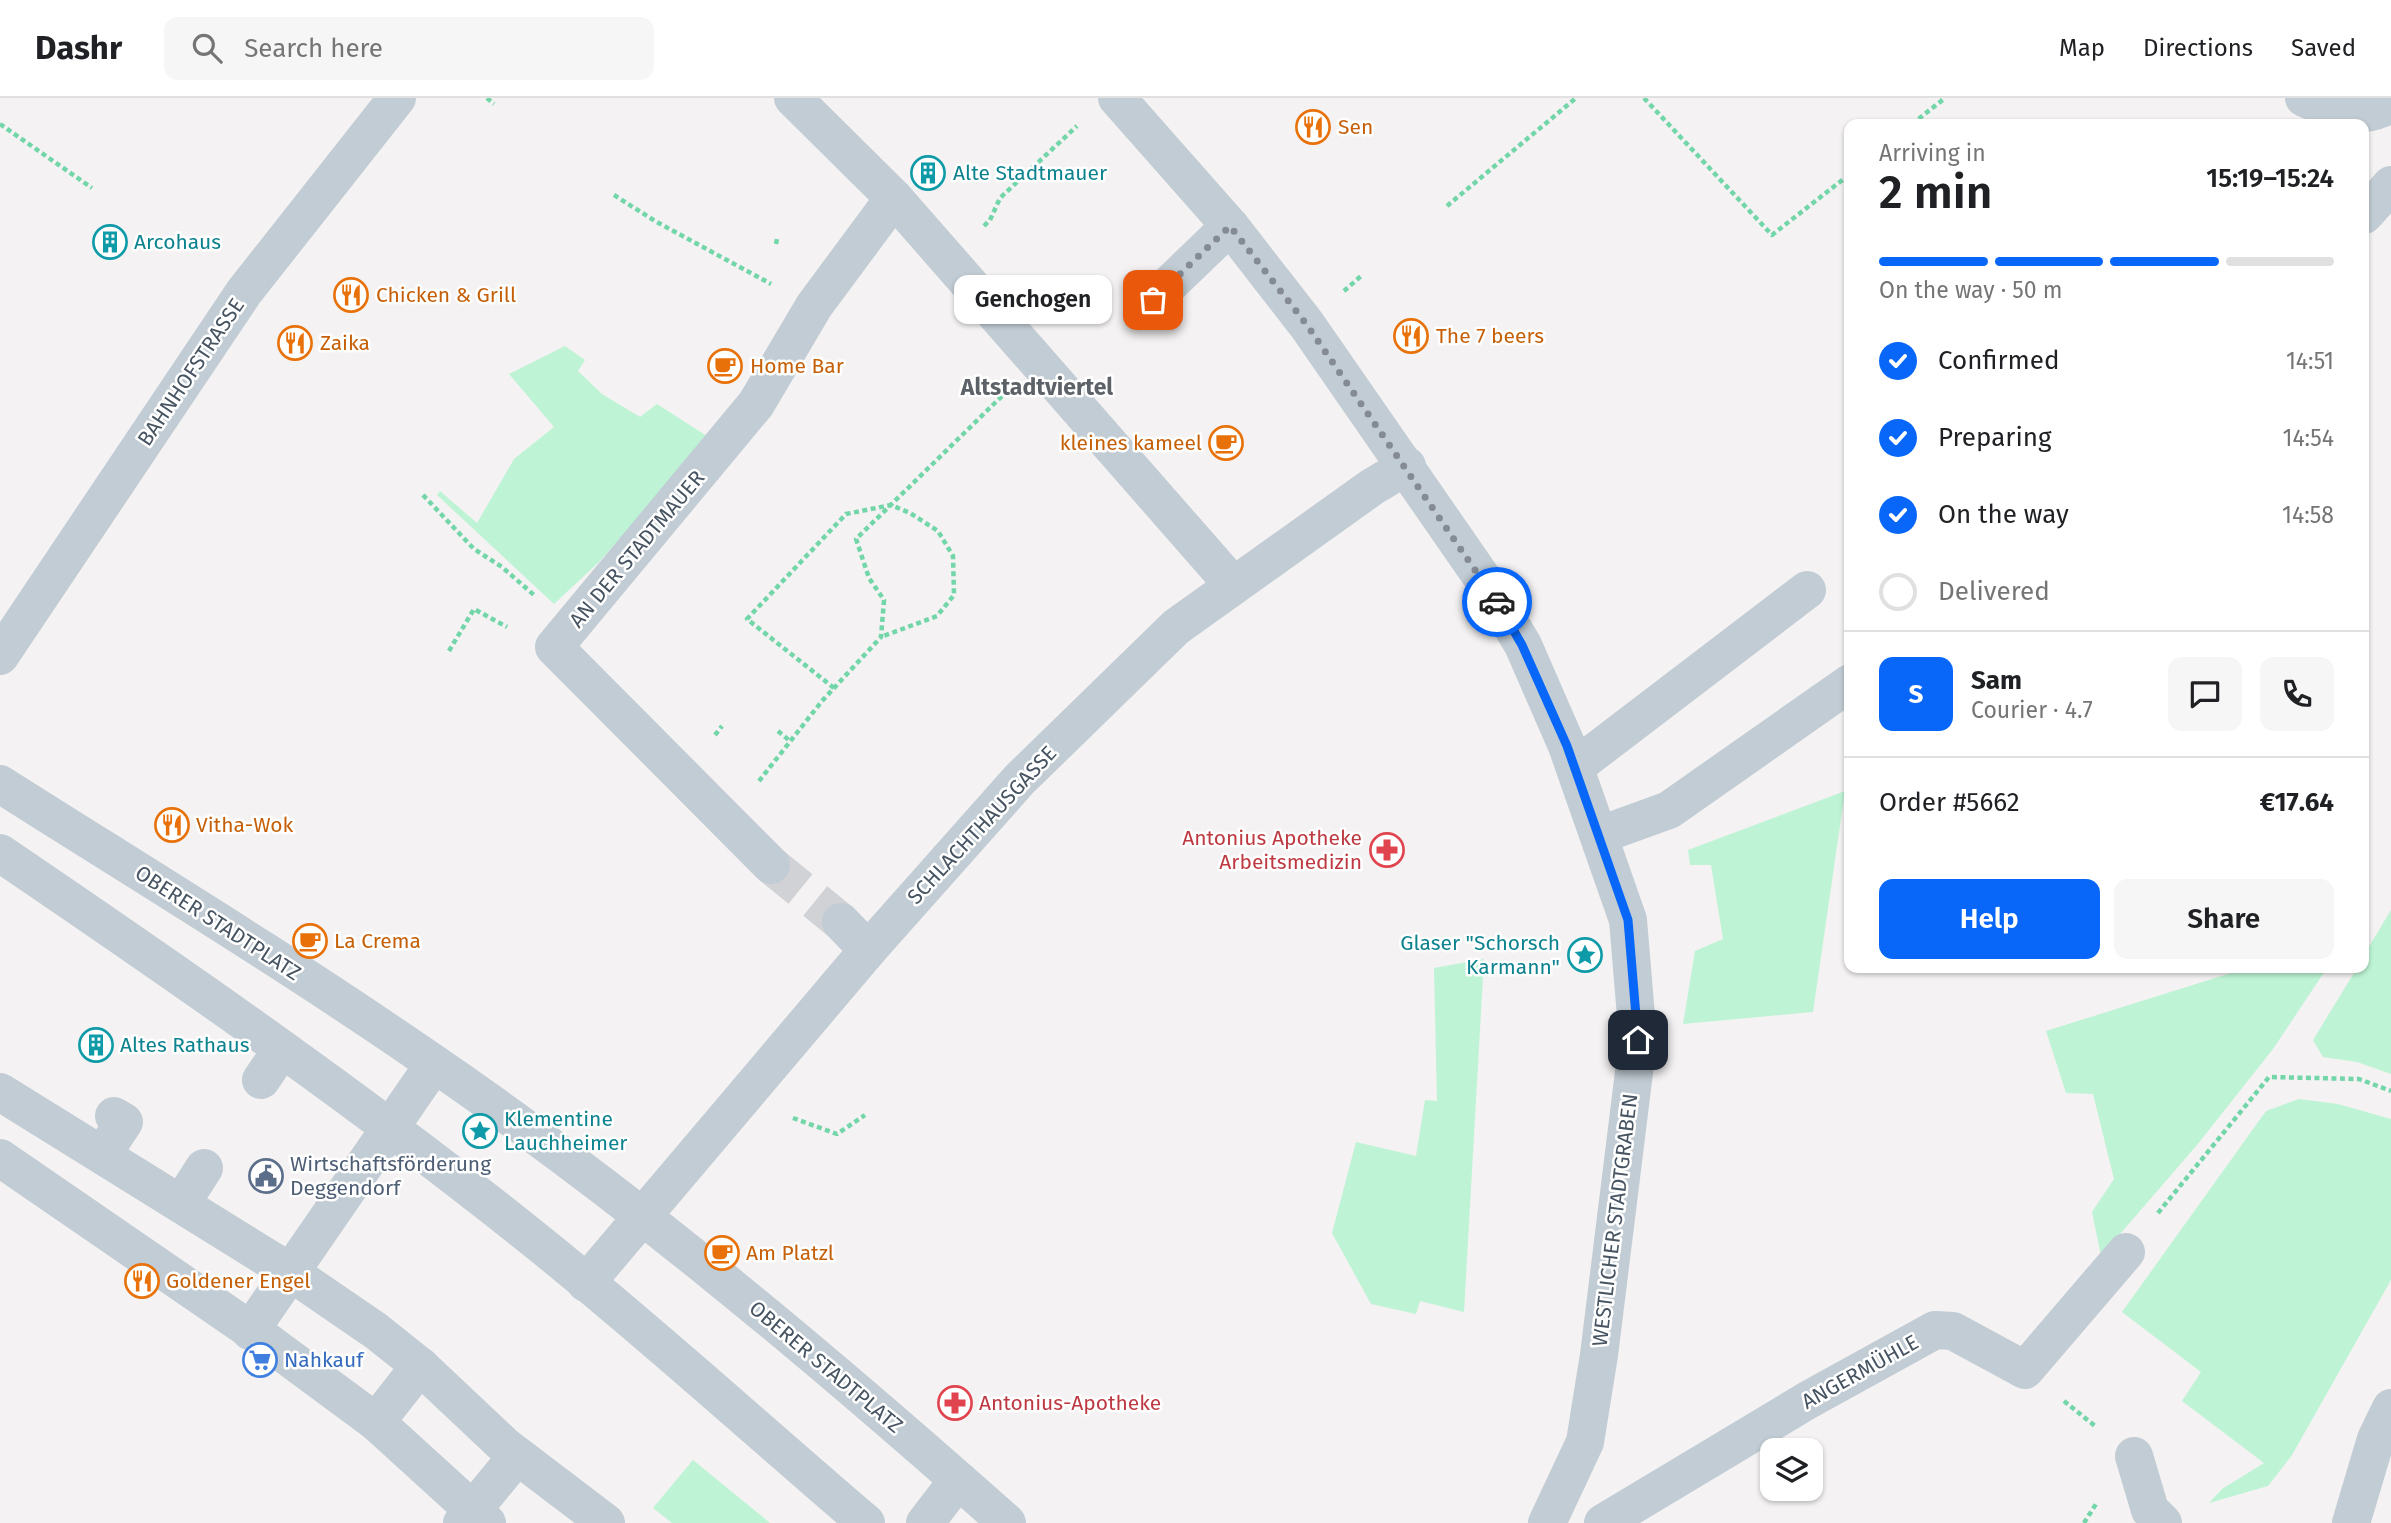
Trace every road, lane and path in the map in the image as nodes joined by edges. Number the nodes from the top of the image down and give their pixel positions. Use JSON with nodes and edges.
{"nodes":[{"id":1,"x":397,"y":98,"type":"edge"},
{"id":2,"x":487,"y":98,"type":"edge"},
{"id":3,"x":793,"y":98,"type":"edge"},
{"id":4,"x":1117,"y":98,"type":"edge"},
{"id":5,"x":1576,"y":98,"type":"edge"},
{"id":6,"x":1644,"y":98,"type":"edge"},
{"id":7,"x":1945,"y":98,"type":"edge"},
{"id":8,"x":2304,"y":98,"type":"edge"},
{"id":9,"x":494,"y":104,"type":"dead end"},
{"id":10,"x":2391,"y":104,"type":"edge"},
{"id":11,"x":1918,"y":119,"type":"edge"},
{"id":12,"x":1083,"y":120,"type":"dead end"},
{"id":13,"x":0,"y":124,"type":"edge"},
{"id":14,"x":1844,"y":179,"type":"edge"},
{"id":15,"x":2391,"y":185,"type":"edge"},
{"id":16,"x":92,"y":188,"type":"dead end"},
{"id":17,"x":614,"y":195,"type":"dead end"},
{"id":18,"x":894,"y":198,"type":"junction"},
{"id":19,"x":1447,"y":206,"type":"dead end"},
{"id":20,"x":2369,"y":209,"type":"edge"},
{"id":21,"x":990,"y":220,"type":"dead end"},
{"id":22,"x":1230,"y":226,"type":"junction"},
{"id":23,"x":1153,"y":300,"type":"dead end"},
{"id":24,"x":814,"y":306,"type":"junction"},
{"id":25,"x":981,"y":414,"type":"dead end"},
{"id":26,"x":1407,"y":466,"type":"junction"},
{"id":27,"x":423,"y":495,"type":"dead end"},
{"id":28,"x":891,"y":505,"type":"junction"},
{"id":29,"x":1233,"y":585,"type":"junction"},
{"id":30,"x":529,"y":590,"type":"dead end"},
{"id":31,"x":1807,"y":590,"type":"dead end"},
{"id":32,"x":498,"y":623,"type":"dead end"},
{"id":33,"x":881,"y":637,"type":"junction"},
{"id":34,"x":450,"y":651,"type":"dead end"},
{"id":35,"x":0,"y":656,"type":"edge"},
{"id":36,"x":1844,"y":687,"type":"edge"},
{"id":37,"x":834,"y":688,"type":"junction"},
{"id":38,"x":778,"y":731,"type":"dead end"},
{"id":39,"x":790,"y":741,"type":"junction"},
{"id":40,"x":1575,"y":767,"type":"junction"},
{"id":41,"x":760,"y":780,"type":"dead end"},
{"id":42,"x":0,"y":784,"type":"edge"},
{"id":43,"x":1600,"y":835,"type":"junction"},
{"id":44,"x":0,"y":853,"type":"edge"},
{"id":45,"x":771,"y":864,"type":"tunnel mouth"},
{"id":46,"x":841,"y":922,"type":"tunnel mouth"},
{"id":47,"x":868,"y":950,"type":"junction"},
{"id":48,"x":282,"y":1049,"type":"junction"},
{"id":49,"x":434,"y":1064,"type":"junction"},
{"id":50,"x":261,"y":1080,"type":"dead end"},
{"id":51,"x":749,"y":1087,"type":"junction"},
{"id":52,"x":2391,"y":1091,"type":"edge"},
{"id":53,"x":0,"y":1092,"type":"edge"},
{"id":54,"x":865,"y":1115,"type":"dead end"},
{"id":55,"x":114,"y":1116,"type":"dead end"},
{"id":56,"x":392,"y":1129,"type":"junction"},
{"id":57,"x":102,"y":1154,"type":"junction"},
{"id":58,"x":0,"y":1158,"type":"edge"},
{"id":59,"x":204,"y":1168,"type":"dead end"},
{"id":60,"x":181,"y":1204,"type":"junction"},
{"id":61,"x":641,"y":1215,"type":"junction"},
{"id":62,"x":2126,"y":1252,"type":"joint"},
{"id":63,"x":290,"y":1272,"type":"junction"},
{"id":64,"x":586,"y":1283,"type":"junction"},
{"id":65,"x":250,"y":1331,"type":"junction"},
{"id":66,"x":420,"y":1366,"type":"junction"},
{"id":67,"x":2025,"y":1370,"type":"junction"},
{"id":68,"x":2391,"y":1408,"type":"edge"},
{"id":69,"x":376,"y":1422,"type":"junction"},
{"id":70,"x":517,"y":1456,"type":"junction"},
{"id":71,"x":2134,"y":1456,"type":"joint"},
{"id":72,"x":958,"y":1480,"type":"junction"},
{"id":73,"x":474,"y":1519,"type":"edge"},
{"id":74,"x":606,"y":1523,"type":"edge"},
{"id":75,"x":866,"y":1523,"type":"edge"},
{"id":76,"x":925,"y":1523,"type":"edge"},
{"id":77,"x":1007,"y":1523,"type":"edge"},
{"id":78,"x":1547,"y":1523,"type":"edge"},
{"id":79,"x":1602,"y":1523,"type":"edge"},
{"id":80,"x":2163,"y":1523,"type":"edge"},
{"id":81,"x":2351,"y":1523,"type":"edge"}],
"edges":[{"from":1,"to":35,"type":"street","name":"BAHNHOFSTRASSE"},
{"from":2,"to":9,"type":"path"},
{"from":3,"to":18,"type":"street"},
{"from":4,"to":22,"type":"street","name":"WESTLICHER STADTGRABEN"},
{"from":5,"to":19,"type":"path"},
{"from":6,"to":14,"type":"path"},
{"from":7,"to":11,"type":"path"},
{"from":8,"to":10,"type":"street"},
{"from":12,"to":21,"type":"path"},
{"from":13,"to":16,"type":"path"},
{"from":15,"to":20,"type":"street"},
{"from":17,"to":24,"type":"path"},
{"from":18,"to":24,"type":"street","name":"AN DER STADTMAUER"},
{"from":18,"to":29,"type":"street"},
{"from":22,"to":23,"type":"street"},
{"from":22,"to":26,"type":"street","name":"WESTLICHER STADTGRABEN"},
{"from":24,"to":45,"type":"street","name":"AN DER STADTMAUER"},
{"from":25,"to":28,"type":"path"},
{"from":26,"to":29,"type":"street","name":"SCHLACHTHAUSGASSE"},
{"from":26,"to":40,"type":"street","name":"WESTLICHER STADTGRABEN"},
{"from":27,"to":30,"type":"path"},
{"from":28,"to":33,"type":"path"},
{"from":28,"to":33,"type":"path"},
{"from":28,"to":37,"type":"path"},
{"from":29,"to":47,"type":"street","name":"SCHLACHTHAUSGASSE"},
{"from":31,"to":40,"type":"street"},
{"from":32,"to":34,"type":"path"},
{"from":33,"to":37,"type":"path"},
{"from":36,"to":43,"type":"street"},
{"from":37,"to":39,"type":"path"},
{"from":38,"to":39,"type":"path"},
{"from":39,"to":41,"type":"path"},
{"from":40,"to":43,"type":"street","name":"WESTLICHER STADTGRABEN"},
{"from":42,"to":49,"type":"street","name":"OBERER STADTPLATZ"},
{"from":43,"to":78,"type":"street","name":"WESTLICHER STADTGRABEN"},
{"from":44,"to":48,"type":"street"},
{"from":46,"to":47,"type":"street"},
{"from":47,"to":51,"type":"street","name":"SCHLACHTHAUSGASSE"},
{"from":48,"to":50,"type":"street"},
{"from":48,"to":56,"type":"street"},
{"from":49,"to":56,"type":"street"},
{"from":49,"to":61,"type":"street","name":"OBERER STADTPLATZ"},
{"from":51,"to":54,"type":"path"},
{"from":51,"to":61,"type":"street","name":"SCHLACHTHAUSGASSE"},
{"from":52,"to":62,"type":"path"},
{"from":53,"to":57,"type":"street"},
{"from":55,"to":57,"type":"street"},
{"from":56,"to":63,"type":"street"},
{"from":56,"to":64,"type":"street"},
{"from":57,"to":60,"type":"street"},
{"from":58,"to":65,"type":"street"},
{"from":59,"to":60,"type":"street"},
{"from":60,"to":63,"type":"street"},
{"from":61,"to":64,"type":"street"},
{"from":61,"to":72,"type":"street","name":"OBERER STADTPLATZ"},
{"from":62,"to":67,"type":"street"},
{"from":63,"to":65,"type":"street"},
{"from":63,"to":66,"type":"street"},
{"from":64,"to":75,"type":"street"},
{"from":65,"to":69,"type":"street"},
{"from":66,"to":69,"type":"street"},
{"from":66,"to":70,"type":"street"},
{"from":67,"to":71,"type":"path"},
{"from":67,"to":79,"type":"street","name":"ANGERMÜHLE"},
{"from":68,"to":81,"type":"street"},
{"from":69,"to":73,"type":"street"},
{"from":70,"to":73,"type":"street"},
{"from":70,"to":74,"type":"street"},
{"from":71,"to":80,"type":"street"},
{"from":72,"to":76,"type":"street"},
{"from":72,"to":77,"type":"street","name":"OBERER STADTPLATZ"}]}
